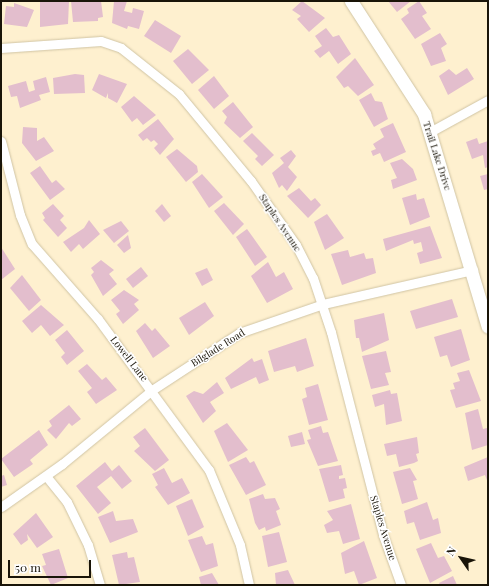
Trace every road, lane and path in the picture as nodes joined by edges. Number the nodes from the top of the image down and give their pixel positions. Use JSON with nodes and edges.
{"nodes":[{"id":1,"x":351,"y":1,"type":"edge"},
{"id":2,"x":1,"y":48,"type":"edge"},
{"id":3,"x":488,"y":100,"type":"edge"},
{"id":4,"x":428,"y":133,"type":"junction"},
{"id":5,"x":1,"y":141,"type":"edge"},
{"id":6,"x":473,"y":270,"type":"junction"},
{"id":7,"x":323,"y":304,"type":"junction"},
{"id":8,"x":488,"y":327,"type":"edge"},
{"id":9,"x":152,"y":390,"type":"junction"},
{"id":10,"x":46,"y":476,"type":"junction"},
{"id":11,"x":1,"y":507,"type":"edge"},
{"id":12,"x":100,"y":585,"type":"edge"},
{"id":13,"x":249,"y":585,"type":"edge"},
{"id":14,"x":401,"y":585,"type":"edge"}],
"edges":[{"from":1,"to":4,"type":"street","name":"Trail Lake Drive"},
{"from":2,"to":7,"type":"street","name":"Staples Avenue"},
{"from":3,"to":4,"type":"street"},
{"from":4,"to":6,"type":"street","name":"Trail Lake Drive"},
{"from":5,"to":9,"type":"street","name":"Lowell Lane"},
{"from":6,"to":7,"type":"street","name":"Bilglade Road"},
{"from":6,"to":8,"type":"street","name":"Trail Lake Drive"},
{"from":7,"to":9,"type":"street","name":"Bilglade Road"},
{"from":7,"to":14,"type":"street","name":"Staples Avenue"},
{"from":9,"to":10,"type":"street","name":"Bilglade Road"},
{"from":9,"to":13,"type":"street","name":"Lowell Lane"},
{"from":10,"to":11,"type":"street","name":"Bilglade Road"},
{"from":10,"to":12,"type":"street"}]}
